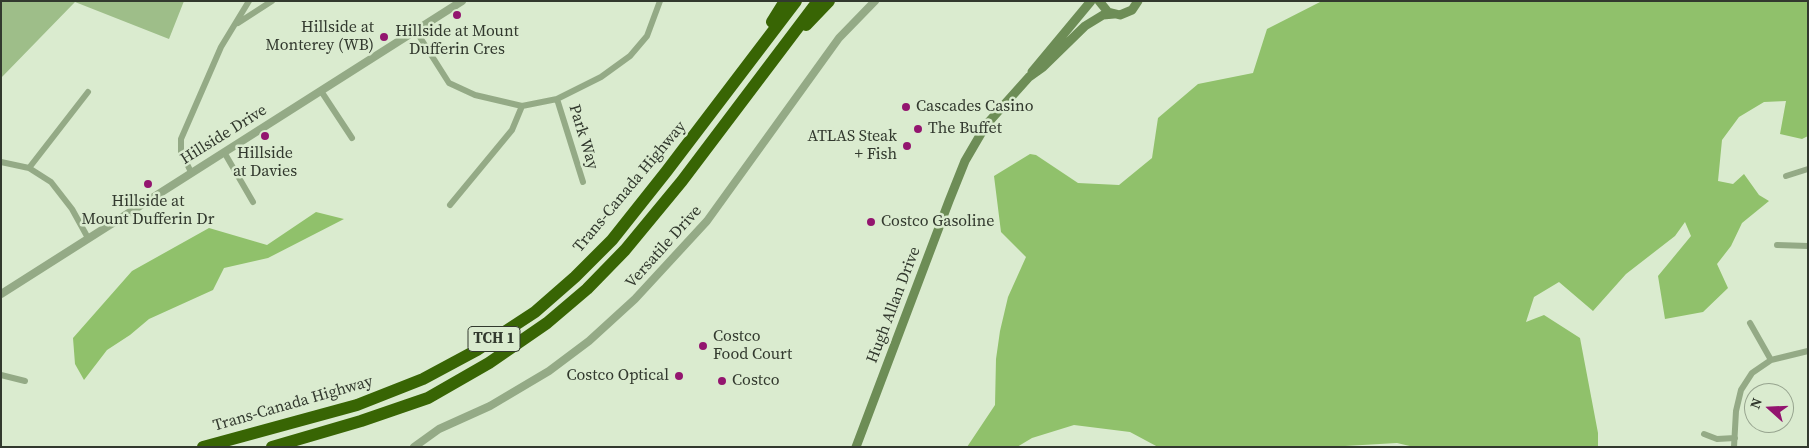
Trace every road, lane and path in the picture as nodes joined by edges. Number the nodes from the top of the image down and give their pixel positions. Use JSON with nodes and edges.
{"nodes":[{"id":1,"x":249,"y":1,"type":"edge"},
{"id":2,"x":272,"y":1,"type":"edge"},
{"id":3,"x":462,"y":1,"type":"edge"},
{"id":4,"x":660,"y":1,"type":"edge"},
{"id":5,"x":785,"y":1,"type":"edge"},
{"id":6,"x":796,"y":1,"type":"edge"},
{"id":7,"x":818,"y":1,"type":"edge"},
{"id":8,"x":829,"y":1,"type":"edge"},
{"id":9,"x":875,"y":1,"type":"edge"},
{"id":10,"x":1091,"y":1,"type":"edge"},
{"id":11,"x":1098,"y":1,"type":"edge"},
{"id":12,"x":1138,"y":1,"type":"edge"},
{"id":13,"x":1114,"y":14,"type":"junction"},
{"id":14,"x":237,"y":23,"type":"junction"},
{"id":15,"x":416,"y":31,"type":"junction"},
{"id":16,"x":787,"y":41,"type":"junction"},
{"id":17,"x":746,"y":67,"type":"junction"},
{"id":18,"x":1029,"y":77,"type":"junction"},
{"id":19,"x":321,"y":91,"type":"junction"},
{"id":20,"x":88,"y":92,"type":"dead end"},
{"id":21,"x":557,"y":99,"type":"junction"},
{"id":22,"x":522,"y":106,"type":"junction"},
{"id":23,"x":352,"y":138,"type":"dead end"},
{"id":24,"x":224,"y":152,"type":"junction"},
{"id":25,"x":1,"y":162,"type":"edge"},
{"id":26,"x":29,"y":168,"type":"junction"},
{"id":27,"x":1808,"y":169,"type":"edge"},
{"id":28,"x":191,"y":172,"type":"junction"},
{"id":29,"x":1786,"y":176,"type":"dead end"},
{"id":30,"x":583,"y":182,"type":"dead end"},
{"id":31,"x":253,"y":202,"type":"dead end"},
{"id":32,"x":450,"y":205,"type":"dead end"},
{"id":33,"x":88,"y":238,"type":"junction"},
{"id":34,"x":1777,"y":245,"type":"dead end"},
{"id":35,"x":1808,"y":246,"type":"edge"},
{"id":36,"x":1,"y":294,"type":"edge"},
{"id":37,"x":1750,"y":323,"type":"dead end"},
{"id":38,"x":1808,"y":351,"type":"edge"},
{"id":39,"x":1771,"y":360,"type":"junction"},
{"id":40,"x":1,"y":375,"type":"edge"},
{"id":41,"x":25,"y":381,"type":"dead end"},
{"id":42,"x":1704,"y":434,"type":"dead end"},
{"id":43,"x":1735,"y":438,"type":"junction"},
{"id":44,"x":203,"y":447,"type":"edge"},
{"id":45,"x":272,"y":447,"type":"edge"},
{"id":46,"x":414,"y":447,"type":"edge"},
{"id":47,"x":856,"y":447,"type":"edge"},
{"id":48,"x":1734,"y":447,"type":"edge"}],
"edges":[{"from":1,"to":14,"type":"street"},
{"from":2,"to":14,"type":"street"},
{"from":3,"to":15,"type":"street","name":"Hillside Drive"},
{"from":4,"to":21,"type":"street"},
{"from":5,"to":17,"type":"highway"},
{"from":6,"to":17,"type":"highway","name":"Trans-Canada Highway","number":"TCH 1"},
{"from":7,"to":16,"type":"highway","name":"Trans-Canada Highway","number":"TCH 1"},
{"from":8,"to":16,"type":"highway"},
{"from":9,"to":46,"type":"street","name":"Versatile Drive"},
{"from":10,"to":18,"type":"main road","name":"Hugh Allan Drive"},
{"from":11,"to":13,"type":"main road"},
{"from":12,"to":13,"type":"main road","name":"Hugh Allan Drive"},
{"from":13,"to":18,"type":"main road","name":"Hugh Allan Drive"},
{"from":14,"to":28,"type":"street"},
{"from":15,"to":19,"type":"street","name":"Hillside Drive"},
{"from":15,"to":22,"type":"street"},
{"from":16,"to":45,"type":"highway","name":"Trans-Canada Highway","number":"TCH 1"},
{"from":17,"to":44,"type":"highway","name":"Trans-Canada Highway","number":"TCH 1"},
{"from":18,"to":47,"type":"main road","name":"Hugh Allan Drive"},
{"from":19,"to":23,"type":"street"},
{"from":19,"to":24,"type":"street","name":"Hillside Drive"},
{"from":20,"to":26,"type":"street"},
{"from":21,"to":22,"type":"street"},
{"from":21,"to":30,"type":"street","name":"Park Way"},
{"from":22,"to":32,"type":"street"},
{"from":24,"to":28,"type":"street","name":"Hillside Drive"},
{"from":24,"to":31,"type":"street"},
{"from":25,"to":26,"type":"street"},
{"from":26,"to":33,"type":"street"},
{"from":27,"to":29,"type":"street"},
{"from":28,"to":33,"type":"street","name":"Hillside Drive"},
{"from":33,"to":36,"type":"street","name":"Hillside Drive"},
{"from":34,"to":35,"type":"street"},
{"from":37,"to":39,"type":"street"},
{"from":38,"to":39,"type":"street"},
{"from":39,"to":43,"type":"street"},
{"from":40,"to":41,"type":"street"},
{"from":42,"to":43,"type":"street"},
{"from":43,"to":48,"type":"street"}]}
